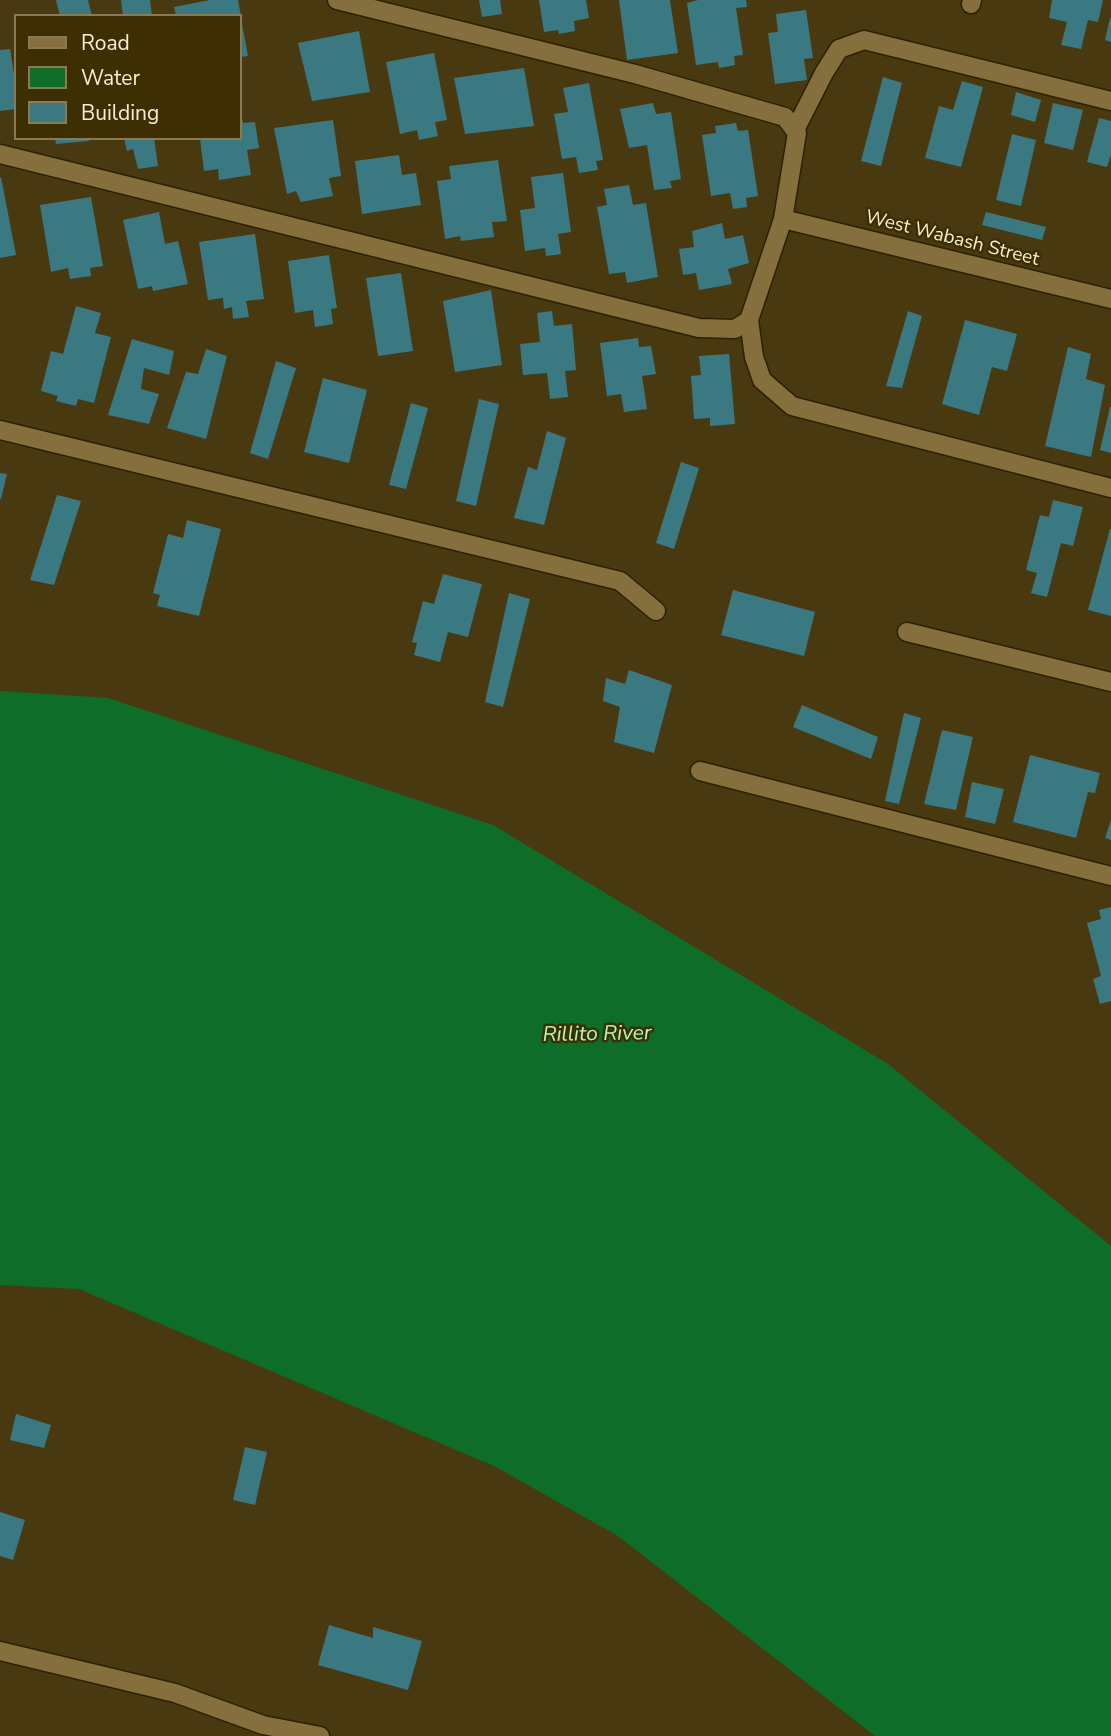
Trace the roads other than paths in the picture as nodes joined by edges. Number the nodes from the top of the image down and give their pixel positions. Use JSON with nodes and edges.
{"nodes":[{"id":1,"x":337,"y":0,"type":"edge"},
{"id":2,"x":1111,"y":101,"type":"edge"},
{"id":3,"x":795,"y":130,"type":"junction"},
{"id":4,"x":0,"y":154,"type":"edge"},
{"id":5,"x":783,"y":219,"type":"junction"},
{"id":6,"x":1111,"y":299,"type":"edge"},
{"id":7,"x":749,"y":320,"type":"junction"},
{"id":8,"x":0,"y":430,"type":"edge"},
{"id":9,"x":1111,"y":488,"type":"edge"},
{"id":10,"x":656,"y":611,"type":"dead end"},
{"id":11,"x":907,"y":632,"type":"dead end"},
{"id":12,"x":1111,"y":682,"type":"edge"},
{"id":13,"x":700,"y":771,"type":"dead end"},
{"id":14,"x":1111,"y":876,"type":"edge"},
{"id":15,"x":0,"y":1651,"type":"edge"},
{"id":16,"x":320,"y":1736,"type":"edge"}],
"edges":[{"from":1,"to":3,"type":"street"},
{"from":2,"to":3,"type":"street"},
{"from":3,"to":5,"type":"street"},
{"from":4,"to":7,"type":"street"},
{"from":5,"to":6,"type":"street","name":"West Wabash Street"},
{"from":5,"to":7,"type":"street"},
{"from":7,"to":9,"type":"street"},
{"from":8,"to":10,"type":"street"},
{"from":11,"to":12,"type":"street"},
{"from":13,"to":14,"type":"street"},
{"from":15,"to":16,"type":"street"}]}
